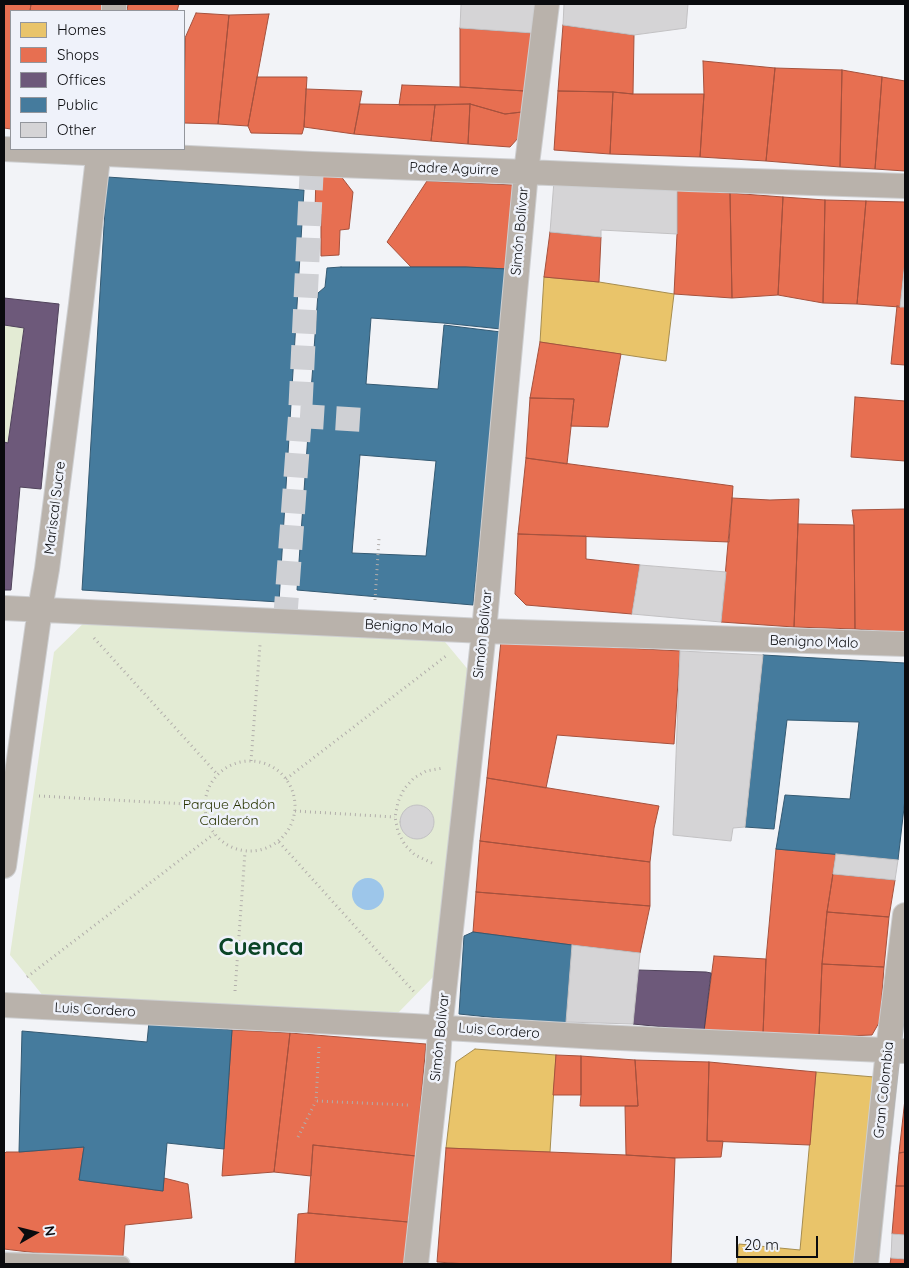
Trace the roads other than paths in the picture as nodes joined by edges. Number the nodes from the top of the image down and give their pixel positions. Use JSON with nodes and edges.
{"nodes":[{"id":1,"x":547,"y":4,"type":"edge"},
{"id":2,"x":52,"y":150,"type":"edge"},
{"id":3,"x":99,"y":151,"type":"edge"},
{"id":4,"x":526,"y":172,"type":"junction"},
{"id":5,"x":905,"y":186,"type":"edge"},
{"id":6,"x":4,"y":608,"type":"edge"},
{"id":7,"x":40,"y":608,"type":"junction"},
{"id":8,"x":484,"y":631,"type":"junction"},
{"id":9,"x":905,"y":644,"type":"edge"},
{"id":10,"x":4,"y":866,"type":"edge"},
{"id":11,"x":905,"y":915,"type":"edge"},
{"id":12,"x":4,"y":1005,"type":"edge"},
{"id":13,"x":440,"y":1028,"type":"junction"},
{"id":14,"x":896,"y":1051,"type":"edge"},
{"id":15,"x":4,"y":1259,"type":"edge"},
{"id":16,"x":123,"y":1262,"type":"dead end"},
{"id":17,"x":416,"y":1264,"type":"edge"},
{"id":18,"x":866,"y":1264,"type":"edge"}],
"edges":[{"from":1,"to":4,"type":"street","name":"Simón Bolívar"},
{"from":2,"to":3,"type":"street","name":"Padre Aguirre"},
{"from":3,"to":4,"type":"street","name":"Padre Aguirre"},
{"from":3,"to":7,"type":"street","name":"Mariscal Sucre"},
{"from":4,"to":5,"type":"street","name":"Padre Aguirre"},
{"from":4,"to":8,"type":"street","name":"Simón Bolívar"},
{"from":6,"to":7,"type":"street","name":"Benigno Malo"},
{"from":7,"to":8,"type":"street","name":"Benigno Malo"},
{"from":7,"to":10,"type":"street","name":"Mariscal Sucre"},
{"from":8,"to":9,"type":"street","name":"Benigno Malo"},
{"from":8,"to":13,"type":"street","name":"Simón Bolívar"},
{"from":11,"to":14,"type":"street","name":"Gran Colombia"},
{"from":12,"to":13,"type":"street","name":"Luis Cordero"},
{"from":13,"to":14,"type":"street","name":"Luis Cordero"},
{"from":13,"to":17,"type":"street","name":"Simón Bolívar"},
{"from":14,"to":18,"type":"street","name":"Gran Colombia"},
{"from":15,"to":16,"type":"lane"}]}
